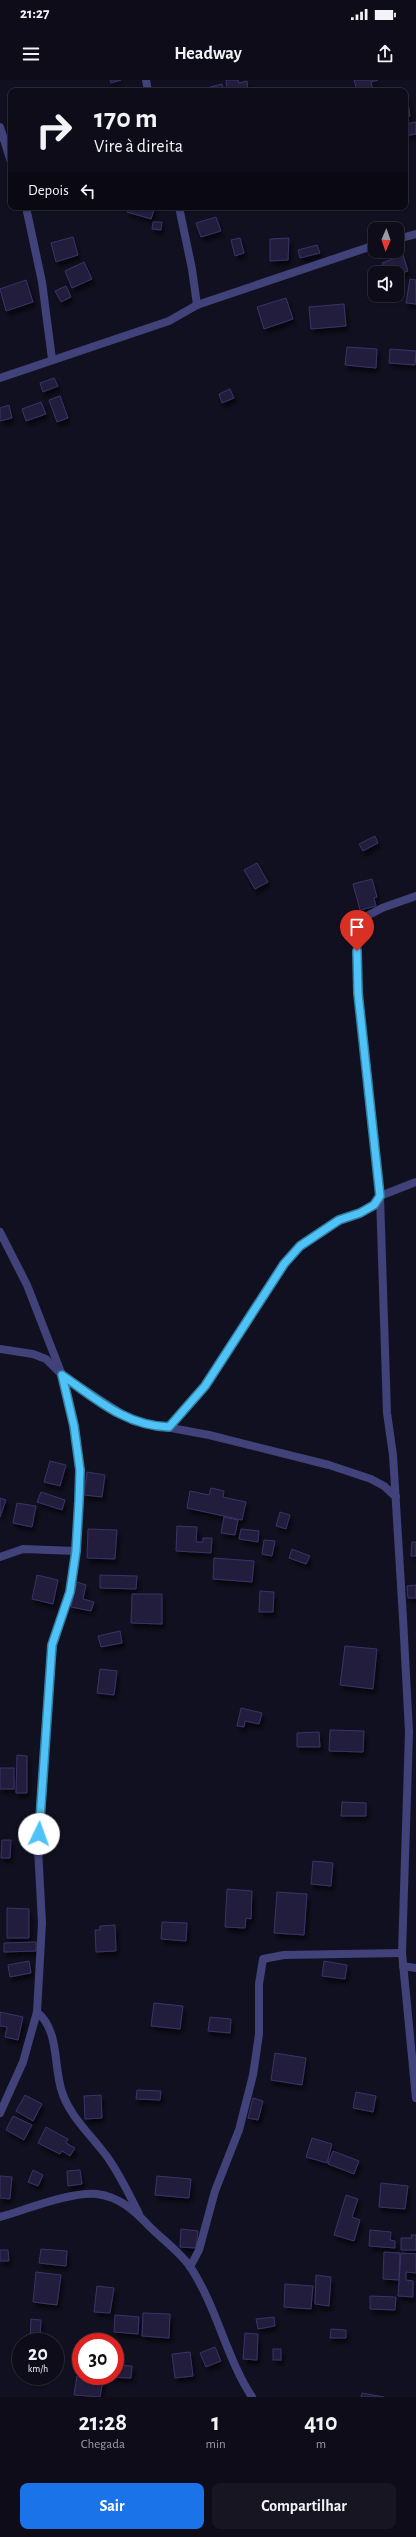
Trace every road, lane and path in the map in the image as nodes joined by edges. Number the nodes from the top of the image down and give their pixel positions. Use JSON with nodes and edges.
{"nodes":[{"id":1,"x":0,"y":127,"type":"edge"},
{"id":2,"x":8,"y":152,"type":"edge"},
{"id":3,"x":27,"y":210,"type":"edge"},
{"id":4,"x":180,"y":210,"type":"edge"},
{"id":5,"x":416,"y":234,"type":"edge"},
{"id":6,"x":404,"y":237,"type":"edge"},
{"id":7,"x":368,"y":247,"type":"edge"},
{"id":8,"x":197,"y":305,"type":"junction"},
{"id":9,"x":52,"y":359,"type":"junction"},
{"id":10,"x":0,"y":378,"type":"edge"},
{"id":11,"x":416,"y":896,"type":"edge"},
{"id":12,"x":416,"y":1182,"type":"edge"},
{"id":13,"x":380,"y":1196,"type":"junction"},
{"id":14,"x":0,"y":1232,"type":"edge"},
{"id":15,"x":0,"y":1349,"type":"edge"},
{"id":16,"x":62,"y":1375,"type":"junction"},
{"id":17,"x":169,"y":1427,"type":"junction"},
{"id":18,"x":396,"y":1497,"type":"junction"},
{"id":19,"x":76,"y":1551,"type":"junction"},
{"id":20,"x":0,"y":1557,"type":"edge"},
{"id":21,"x":402,"y":1953,"type":"junction"},
{"id":22,"x":403,"y":1966,"type":"junction"},
{"id":23,"x":416,"y":1968,"type":"edge"},
{"id":24,"x":37,"y":2012,"type":"junction"},
{"id":25,"x":416,"y":2098,"type":"edge"},
{"id":26,"x":0,"y":2113,"type":"edge"},
{"id":27,"x":140,"y":2216,"type":"junction"},
{"id":28,"x":0,"y":2217,"type":"edge"},
{"id":29,"x":190,"y":2267,"type":"junction"},
{"id":30,"x":252,"y":2397,"type":"edge"}],
"edges":[{"from":1,"to":2,"type":"street"},
{"from":3,"to":9,"type":"street"},
{"from":4,"to":8,"type":"street"},
{"from":5,"to":6,"type":"street"},
{"from":7,"to":8,"type":"street"},
{"from":8,"to":9,"type":"street"},
{"from":9,"to":10,"type":"street"},
{"from":11,"to":13,"type":"street"},
{"from":12,"to":13,"type":"street"},
{"from":13,"to":17,"type":"street"},
{"from":13,"to":18,"type":"street"},
{"from":14,"to":16,"type":"street"},
{"from":15,"to":16,"type":"street"},
{"from":16,"to":17,"type":"street"},
{"from":16,"to":19,"type":"street"},
{"from":17,"to":18,"type":"street"},
{"from":18,"to":21,"type":"street"},
{"from":19,"to":20,"type":"street"},
{"from":19,"to":24,"type":"street"},
{"from":21,"to":22,"type":"street"},
{"from":21,"to":29,"type":"street"},
{"from":22,"to":23,"type":"street"},
{"from":22,"to":25,"type":"street"},
{"from":24,"to":26,"type":"street"},
{"from":24,"to":27,"type":"street"},
{"from":27,"to":28,"type":"street"},
{"from":27,"to":29,"type":"street"},
{"from":29,"to":30,"type":"street"}]}
